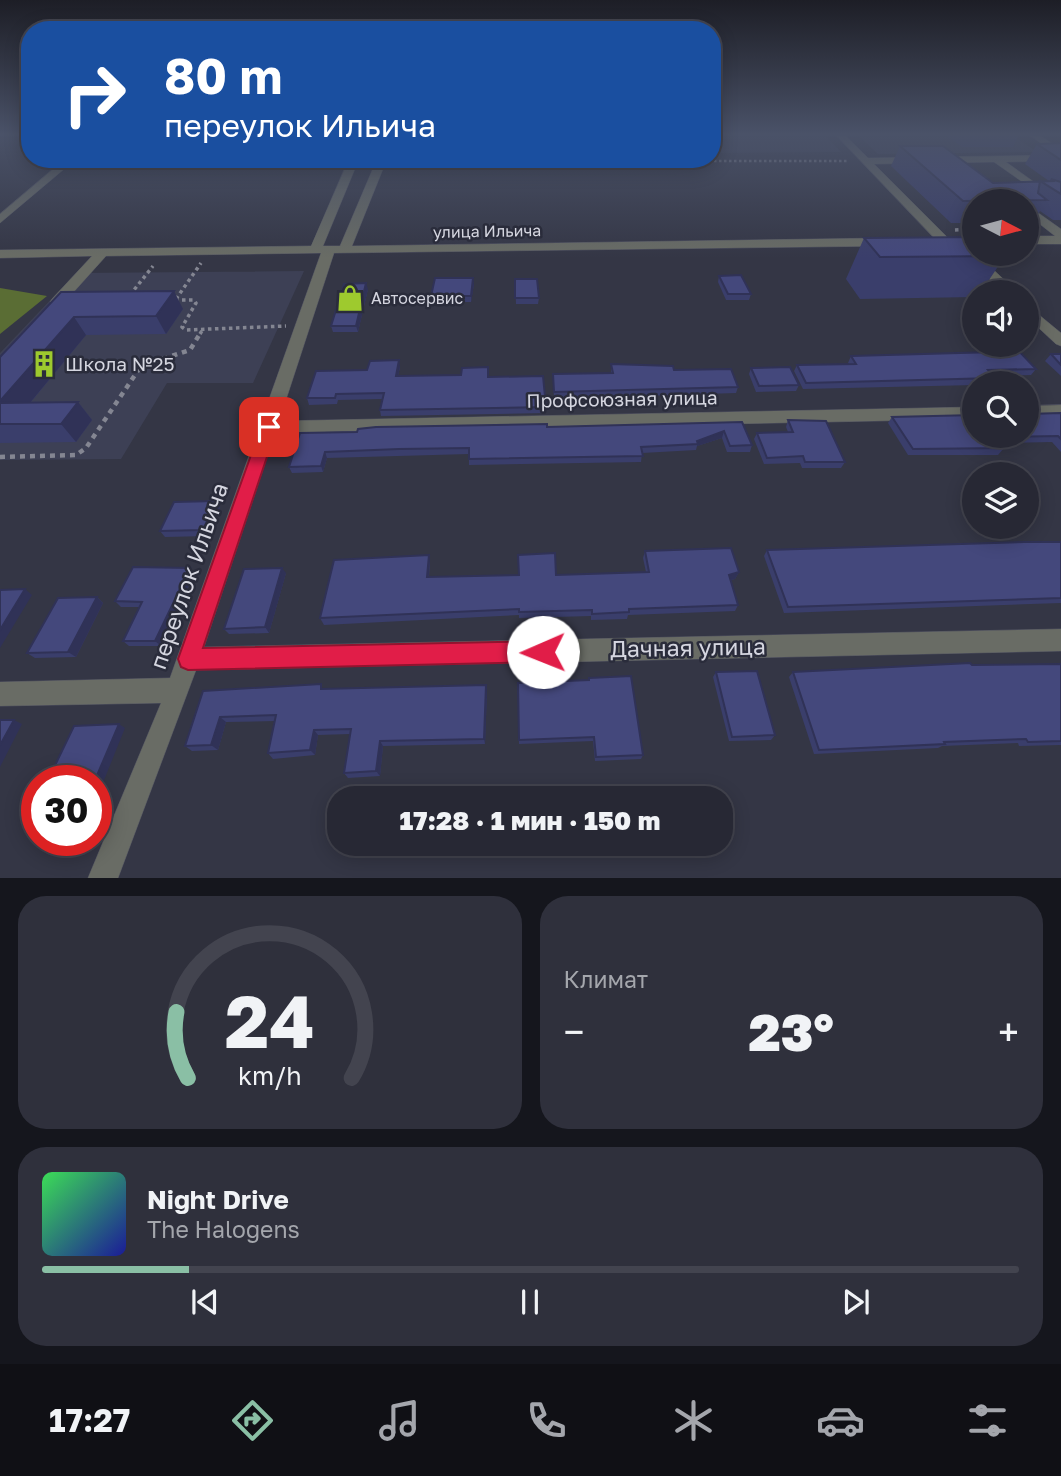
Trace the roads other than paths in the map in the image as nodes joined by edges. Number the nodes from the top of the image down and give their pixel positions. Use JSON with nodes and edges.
{"nodes":[{"id":1,"x":51,"y":176,"type":"edge"},
{"id":2,"x":349,"y":176,"type":"edge"},
{"id":3,"x":373,"y":176,"type":"edge"},
{"id":4,"x":881,"y":176,"type":"edge"},
{"id":5,"x":1019,"y":176,"type":"edge"},
{"id":6,"x":1049,"y":198,"type":"edge"},
{"id":7,"x":1040,"y":219,"type":"edge"},
{"id":8,"x":0,"y":220,"type":"edge"},
{"id":9,"x":1061,"y":237,"type":"edge"},
{"id":10,"x":1040,"y":239,"type":"edge"},
{"id":11,"x":931,"y":241,"type":"edge"},
{"id":12,"x":904,"y":242,"type":"edge"},
{"id":13,"x":330,"y":249,"type":"junction"},
{"id":14,"x":103,"y":252,"type":"junction"},
{"id":15,"x":0,"y":254,"type":"edge"},
{"id":16,"x":983,"y":266,"type":"edge"},
{"id":17,"x":997,"y":280,"type":"edge"},
{"id":18,"x":57,"y":302,"type":"edge"},
{"id":19,"x":1039,"y":320,"type":"edge"},
{"id":20,"x":1061,"y":341,"type":"edge"},
{"id":21,"x":1061,"y":411,"type":"edge"},
{"id":22,"x":1039,"y":412,"type":"edge"},
{"id":23,"x":962,"y":413,"type":"edge"},
{"id":24,"x":269,"y":427,"type":"junction"},
{"id":25,"x":1061,"y":640,"type":"edge"},
{"id":26,"x":188,"y":659,"type":"junction"},
{"id":27,"x":178,"y":690,"type":"junction"},
{"id":28,"x":0,"y":694,"type":"edge"},
{"id":29,"x":103,"y":877,"type":"edge"}],
"edges":[{"from":1,"to":8,"type":"street"},
{"from":2,"to":13,"type":"street"},
{"from":3,"to":13,"type":"street"},
{"from":4,"to":11,"type":"street"},
{"from":5,"to":6,"type":"street"},
{"from":7,"to":9,"type":"street"},
{"from":9,"to":10,"type":"street"},
{"from":12,"to":13,"type":"street","name":"улица Ильича"},
{"from":13,"to":14,"type":"street","name":"улица Ильича"},
{"from":13,"to":24,"type":"street","name":"переулок Ильича"},
{"from":14,"to":15,"type":"street","name":"улица Ильича"},
{"from":14,"to":18,"type":"street"},
{"from":16,"to":17,"type":"street"},
{"from":19,"to":20,"type":"street"},
{"from":21,"to":22,"type":"street"},
{"from":23,"to":24,"type":"street","name":"Профсоюзная улица"},
{"from":24,"to":26,"type":"street","name":"переулок Ильича"},
{"from":25,"to":26,"type":"street","name":"Дачная улица"},
{"from":26,"to":27,"type":"street","name":"переулок Ильича"},
{"from":27,"to":28,"type":"street"},
{"from":27,"to":29,"type":"street","name":"переулок Ильича"}]}
